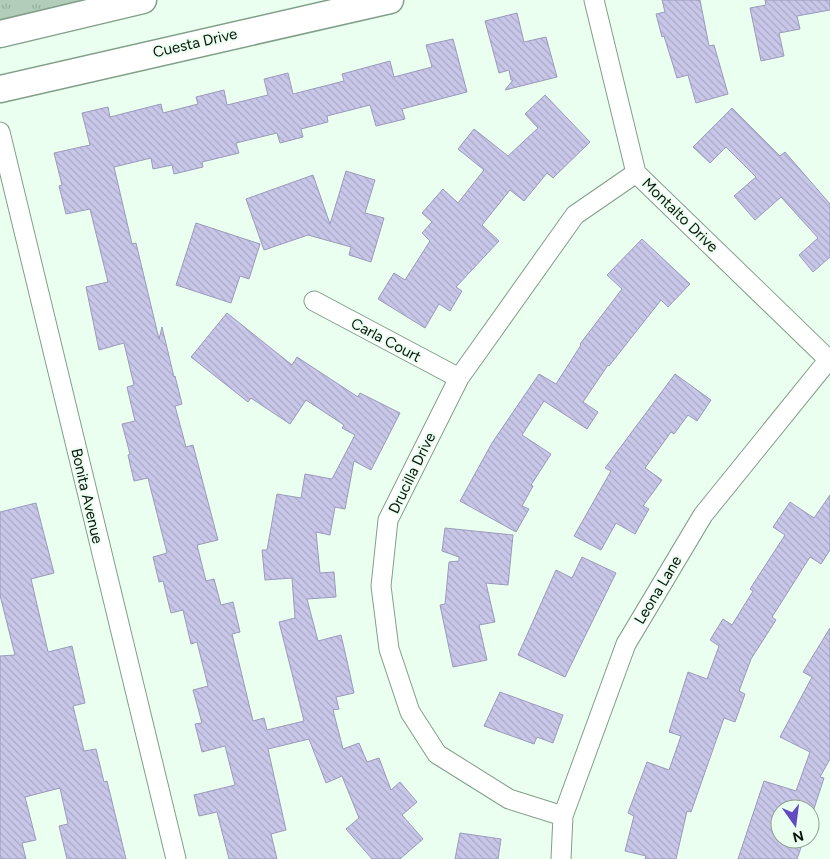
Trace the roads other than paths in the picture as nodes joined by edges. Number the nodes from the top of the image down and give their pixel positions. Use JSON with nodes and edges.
{"nodes":[{"id":1,"x":143,"y":0,"type":"edge"},
{"id":2,"x":390,"y":0,"type":"edge"},
{"id":3,"x":594,"y":0,"type":"edge"},
{"id":4,"x":0,"y":34,"type":"edge"},
{"id":5,"x":0,"y":89,"type":"edge"},
{"id":6,"x":0,"y":132,"type":"edge"},
{"id":7,"x":636,"y":173,"type":"junction"},
{"id":8,"x":314,"y":301,"type":"dead end"},
{"id":9,"x":830,"y":359,"type":"edge"},
{"id":10,"x":459,"y":378,"type":"junction"},
{"id":11,"x":563,"y":816,"type":"junction"},
{"id":12,"x":176,"y":859,"type":"edge"},
{"id":13,"x":560,"y":859,"type":"edge"}],
"edges":[{"from":1,"to":4,"type":"main road"},
{"from":2,"to":5,"type":"main road","name":"Cuesta Drive"},
{"from":3,"to":7,"type":"street","name":"Montalto Drive"},
{"from":6,"to":12,"type":"street","name":"Bonita Avenue"},
{"from":7,"to":9,"type":"street","name":"Montalto Drive"},
{"from":7,"to":10,"type":"street","name":"Drucilla Drive"},
{"from":8,"to":10,"type":"street","name":"Carla Court"},
{"from":9,"to":11,"type":"street","name":"Leona Lane"},
{"from":10,"to":11,"type":"street","name":"Drucilla Drive"},
{"from":11,"to":13,"type":"street","name":"Leona Lane"}]}
